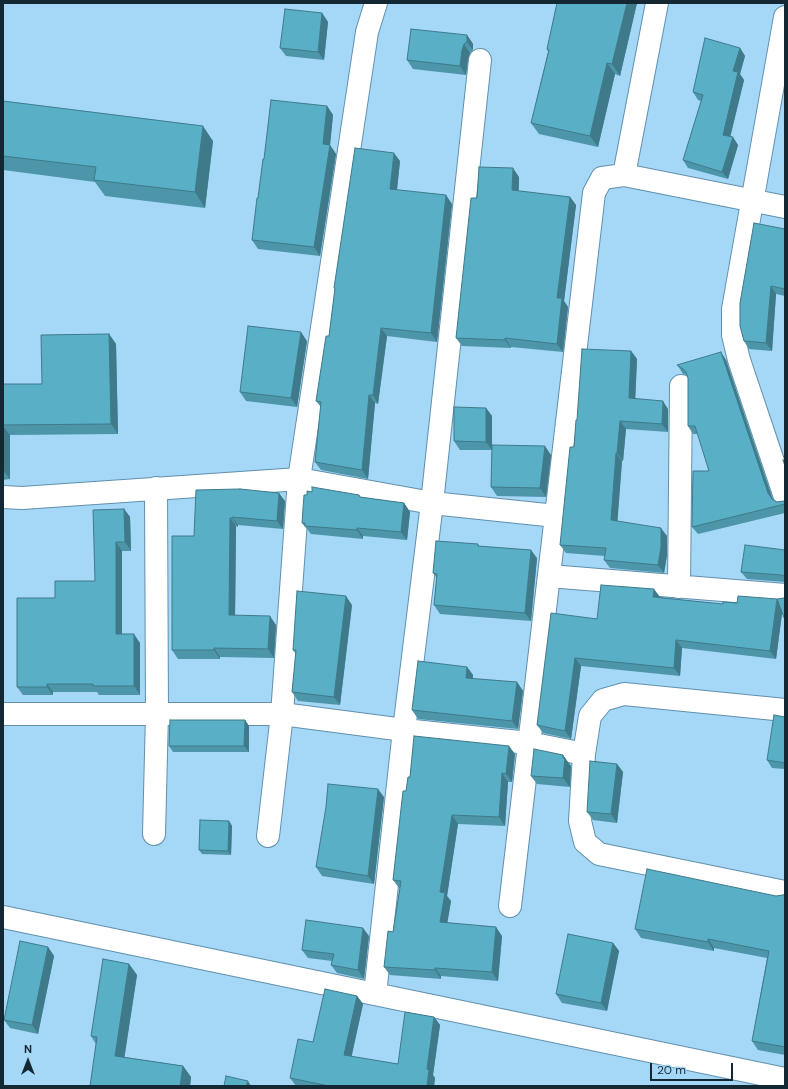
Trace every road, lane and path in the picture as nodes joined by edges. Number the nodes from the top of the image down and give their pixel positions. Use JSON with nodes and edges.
{"nodes":[{"id":1,"x":376,"y":3,"type":"edge"},
{"id":2,"x":657,"y":3,"type":"edge"},
{"id":3,"x":785,"y":17,"type":"edge"},
{"id":4,"x":480,"y":60,"type":"dead end"},
{"id":5,"x":624,"y":175,"type":"junction"},
{"id":6,"x":753,"y":201,"type":"junction"},
{"id":7,"x":785,"y":207,"type":"edge"},
{"id":8,"x":681,"y":386,"type":"dead end"},
{"id":9,"x":299,"y":479,"type":"junction"},
{"id":10,"x":156,"y":488,"type":"junction"},
{"id":11,"x":3,"y":497,"type":"edge"},
{"id":12,"x":785,"y":497,"type":"edge"},
{"id":13,"x":432,"y":502,"type":"junction"},
{"id":14,"x":556,"y":516,"type":"junction"},
{"id":15,"x":549,"y":576,"type":"junction"},
{"id":16,"x":679,"y":587,"type":"junction"},
{"id":17,"x":785,"y":595,"type":"edge"},
{"id":18,"x":785,"y":710,"type":"edge"},
{"id":19,"x":3,"y":714,"type":"edge"},
{"id":20,"x":157,"y":714,"type":"junction"},
{"id":21,"x":282,"y":714,"type":"junction"},
{"id":22,"x":404,"y":730,"type":"junction"},
{"id":23,"x":529,"y":743,"type":"junction"},
{"id":24,"x":584,"y":754,"type":"junction"},
{"id":25,"x":154,"y":834,"type":"dead end"},
{"id":26,"x":268,"y":836,"type":"dead end"},
{"id":27,"x":785,"y":892,"type":"edge"},
{"id":28,"x":510,"y":906,"type":"dead end"},
{"id":29,"x":3,"y":917,"type":"edge"},
{"id":30,"x":375,"y":994,"type":"junction"},
{"id":31,"x":785,"y":1079,"type":"edge"}],
"edges":[{"from":1,"to":9,"type":"street"},
{"from":2,"to":5,"type":"street"},
{"from":3,"to":6,"type":"street"},
{"from":4,"to":13,"type":"street"},
{"from":5,"to":6,"type":"street"},
{"from":5,"to":14,"type":"street"},
{"from":6,"to":7,"type":"street"},
{"from":6,"to":12,"type":"street"},
{"from":8,"to":16,"type":"street"},
{"from":9,"to":10,"type":"street"},
{"from":9,"to":13,"type":"street"},
{"from":9,"to":21,"type":"street"},
{"from":10,"to":11,"type":"street"},
{"from":10,"to":20,"type":"street"},
{"from":13,"to":14,"type":"street"},
{"from":13,"to":22,"type":"street"},
{"from":14,"to":15,"type":"street"},
{"from":15,"to":16,"type":"street"},
{"from":15,"to":23,"type":"street"},
{"from":16,"to":17,"type":"street"},
{"from":18,"to":24,"type":"street"},
{"from":19,"to":20,"type":"street"},
{"from":20,"to":21,"type":"street"},
{"from":20,"to":25,"type":"street"},
{"from":21,"to":22,"type":"street"},
{"from":21,"to":26,"type":"street"},
{"from":22,"to":23,"type":"street"},
{"from":22,"to":30,"type":"street"},
{"from":23,"to":24,"type":"street"},
{"from":23,"to":28,"type":"street"},
{"from":24,"to":27,"type":"street"},
{"from":29,"to":30,"type":"street"},
{"from":30,"to":31,"type":"street"}]}
